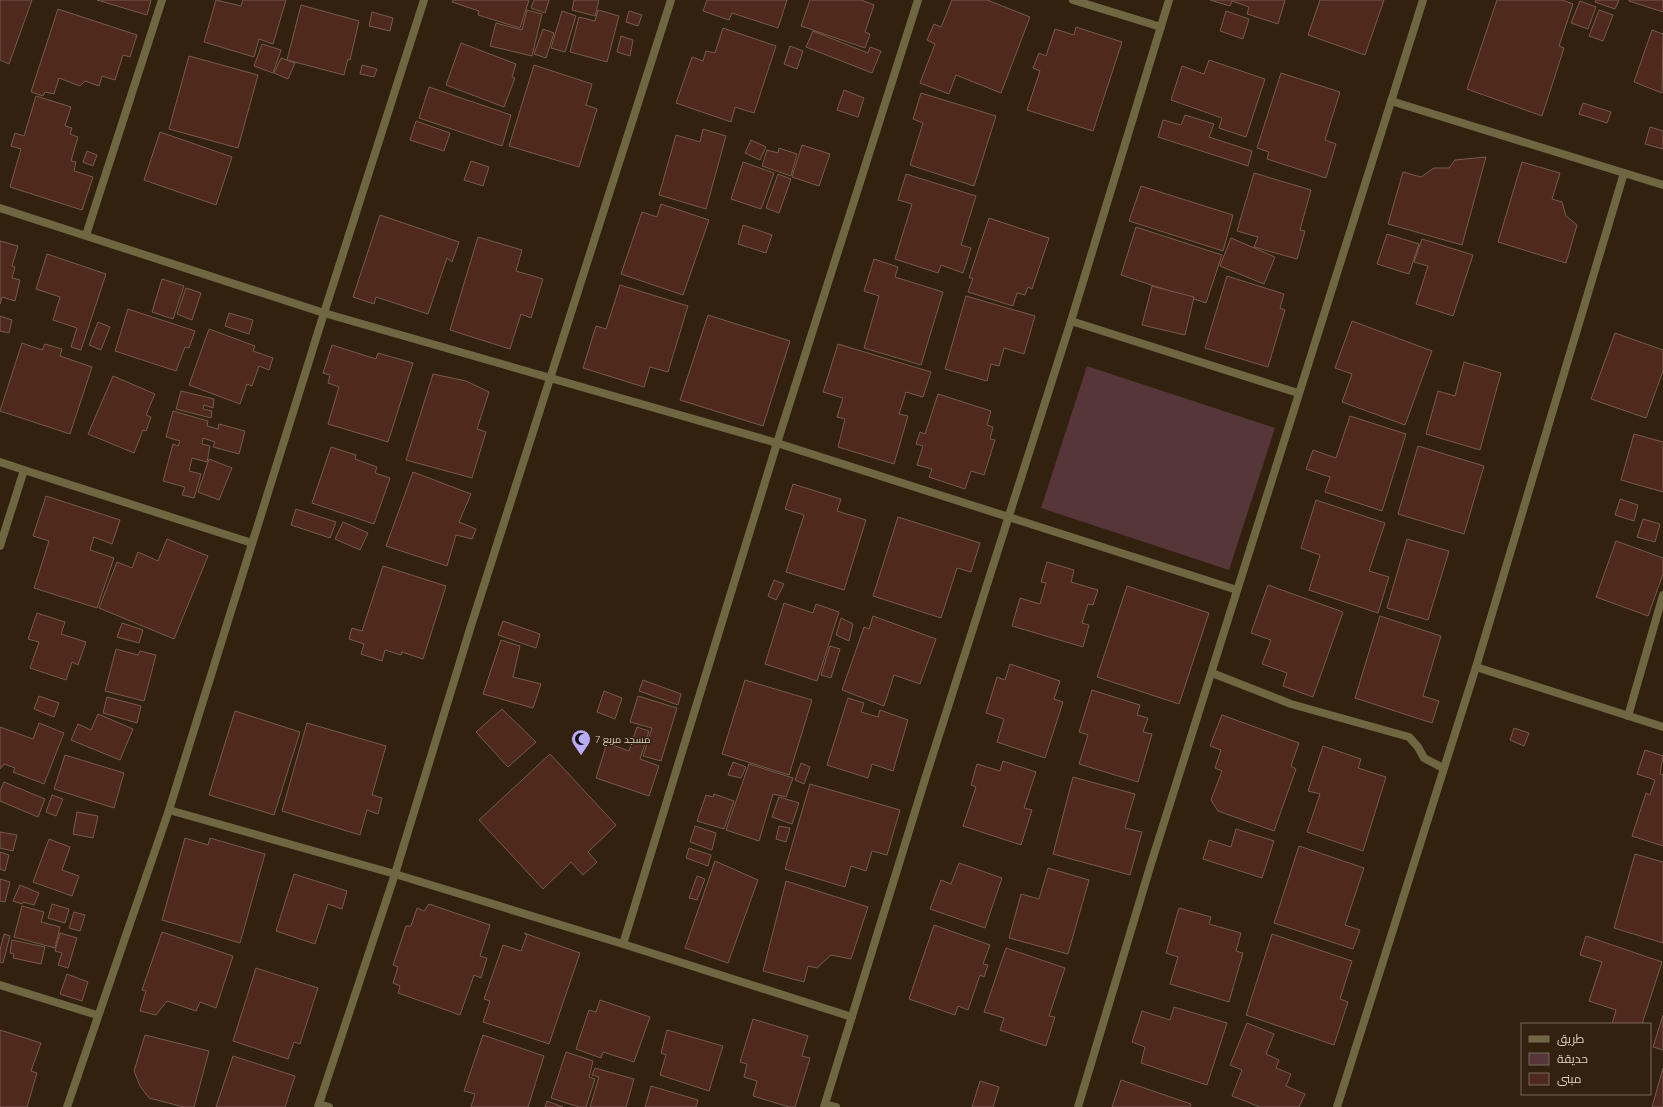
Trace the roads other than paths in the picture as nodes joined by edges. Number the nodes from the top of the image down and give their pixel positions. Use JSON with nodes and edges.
{"nodes":[{"id":1,"x":162,"y":0,"type":"edge"},
{"id":2,"x":424,"y":0,"type":"edge"},
{"id":3,"x":671,"y":0,"type":"edge"},
{"id":4,"x":918,"y":0,"type":"edge"},
{"id":5,"x":1073,"y":0,"type":"edge"},
{"id":6,"x":1169,"y":0,"type":"edge"},
{"id":7,"x":1422,"y":0,"type":"edge"},
{"id":8,"x":1161,"y":27,"type":"junction"},
{"id":9,"x":1391,"y":101,"type":"junction"},
{"id":10,"x":1624,"y":173,"type":"junction"},
{"id":11,"x":1663,"y":185,"type":"edge"},
{"id":12,"x":0,"y":208,"type":"edge"},
{"id":13,"x":86,"y":235,"type":"junction"},
{"id":14,"x":324,"y":313,"type":"junction"},
{"id":15,"x":1071,"y":321,"type":"junction"},
{"id":16,"x":551,"y":379,"type":"junction"},
{"id":17,"x":1298,"y":393,"type":"junction"},
{"id":18,"x":777,"y":443,"type":"junction"},
{"id":19,"x":0,"y":462,"type":"edge"},
{"id":20,"x":24,"y":470,"type":"junction"},
{"id":21,"x":1009,"y":518,"type":"junction"},
{"id":22,"x":252,"y":543,"type":"junction"},
{"id":23,"x":0,"y":546,"type":"edge"},
{"id":24,"x":1237,"y":590,"type":"junction"},
{"id":25,"x":1663,"y":596,"type":"edge"},
{"id":26,"x":1476,"y":667,"type":"junction"},
{"id":27,"x":1212,"y":673,"type":"junction"},
{"id":28,"x":1628,"y":716,"type":"junction"},
{"id":29,"x":1663,"y":727,"type":"edge"},
{"id":30,"x":1442,"y":768,"type":"junction"},
{"id":31,"x":169,"y":810,"type":"junction"},
{"id":32,"x":395,"y":874,"type":"junction"},
{"id":33,"x":623,"y":944,"type":"junction"},
{"id":34,"x":0,"y":985,"type":"edge"},
{"id":35,"x":97,"y":1015,"type":"junction"},
{"id":36,"x":852,"y":1017,"type":"junction"},
{"id":37,"x":825,"y":1105,"type":"edge"},
{"id":38,"x":318,"y":1106,"type":"edge"},
{"id":39,"x":67,"y":1107,"type":"edge"},
{"id":40,"x":329,"y":1107,"type":"edge"},
{"id":41,"x":836,"y":1107,"type":"edge"},
{"id":42,"x":1078,"y":1107,"type":"edge"},
{"id":43,"x":1337,"y":1107,"type":"edge"}],
"edges":[{"from":1,"to":13,"type":"street"},
{"from":2,"to":14,"type":"street"},
{"from":3,"to":16,"type":"street"},
{"from":4,"to":18,"type":"street"},
{"from":5,"to":8,"type":"street"},
{"from":6,"to":8,"type":"street"},
{"from":7,"to":9,"type":"street"},
{"from":8,"to":15,"type":"street"},
{"from":9,"to":10,"type":"street"},
{"from":9,"to":17,"type":"street"},
{"from":10,"to":11,"type":"street"},
{"from":10,"to":26,"type":"street"},
{"from":12,"to":13,"type":"street"},
{"from":13,"to":14,"type":"street"},
{"from":14,"to":16,"type":"street"},
{"from":14,"to":22,"type":"street"},
{"from":15,"to":17,"type":"street"},
{"from":15,"to":21,"type":"street"},
{"from":16,"to":18,"type":"street"},
{"from":16,"to":32,"type":"street"},
{"from":17,"to":24,"type":"street"},
{"from":18,"to":21,"type":"street"},
{"from":18,"to":33,"type":"street"},
{"from":19,"to":20,"type":"street"},
{"from":20,"to":22,"type":"street"},
{"from":20,"to":23,"type":"street"},
{"from":21,"to":24,"type":"street"},
{"from":21,"to":36,"type":"street"},
{"from":22,"to":31,"type":"street"},
{"from":24,"to":27,"type":"street"},
{"from":25,"to":28,"type":"street"},
{"from":26,"to":28,"type":"street"},
{"from":26,"to":30,"type":"street"},
{"from":27,"to":30,"type":"street"},
{"from":27,"to":42,"type":"street"},
{"from":28,"to":29,"type":"street"},
{"from":30,"to":43,"type":"street"},
{"from":31,"to":32,"type":"street"},
{"from":31,"to":35,"type":"street"},
{"from":32,"to":33,"type":"street"},
{"from":32,"to":38,"type":"street"},
{"from":33,"to":36,"type":"street"},
{"from":34,"to":35,"type":"street"},
{"from":35,"to":39,"type":"street"},
{"from":36,"to":37,"type":"street"},
{"from":37,"to":41,"type":"street"},
{"from":38,"to":40,"type":"street"}]}
